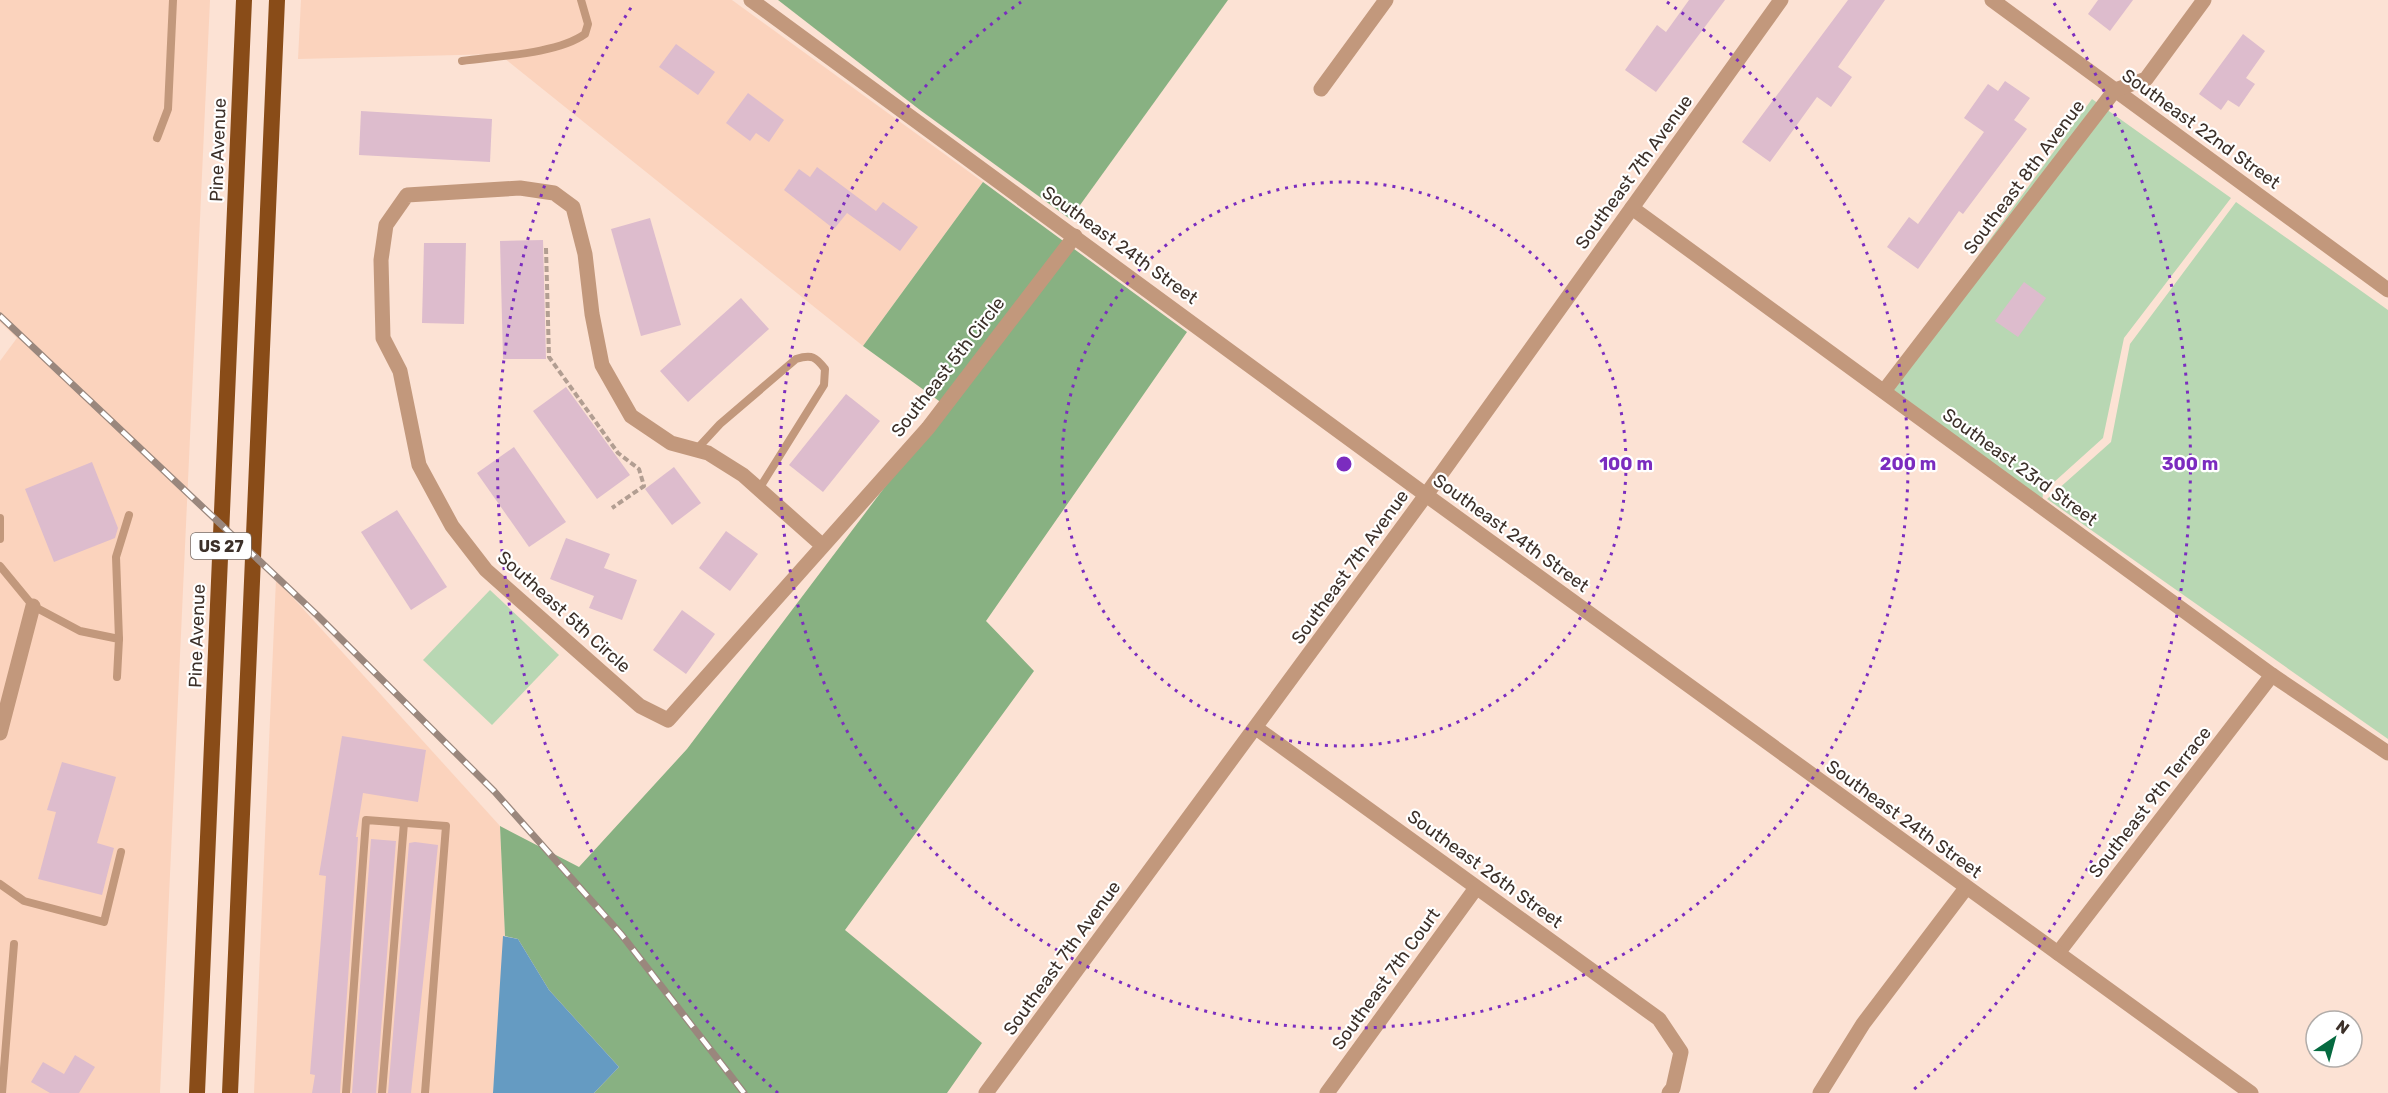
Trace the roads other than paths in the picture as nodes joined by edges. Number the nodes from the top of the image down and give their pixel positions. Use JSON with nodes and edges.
{"nodes":[{"id":1,"x":173,"y":0,"type":"edge"},
{"id":2,"x":244,"y":0,"type":"edge"},
{"id":3,"x":277,"y":0,"type":"edge"},
{"id":4,"x":581,"y":0,"type":"edge"},
{"id":5,"x":750,"y":0,"type":"edge"},
{"id":6,"x":1386,"y":0,"type":"edge"},
{"id":7,"x":1781,"y":0,"type":"edge"},
{"id":8,"x":1992,"y":0,"type":"edge"},
{"id":9,"x":2205,"y":0,"type":"edge"},
{"id":10,"x":462,"y":62,"type":"dead end"},
{"id":11,"x":1322,"y":89,"type":"dead end"},
{"id":12,"x":2115,"y":90,"type":"junction"},
{"id":13,"x":158,"y":138,"type":"dead end"},
{"id":14,"x":1632,"y":208,"type":"junction"},
{"id":15,"x":1075,"y":236,"type":"junction"},
{"id":16,"x":2388,"y":290,"type":"edge"},
{"id":17,"x":1884,"y":392,"type":"junction"},
{"id":18,"x":696,"y":450,"type":"junction"},
{"id":19,"x":759,"y":489,"type":"junction"},
{"id":20,"x":1426,"y":495,"type":"junction"},
{"id":21,"x":129,"y":515,"type":"dead end"},
{"id":22,"x":0,"y":518,"type":"edge"},
{"id":23,"x":0,"y":539,"type":"edge"},
{"id":24,"x":823,"y":546,"type":"junction"},
{"id":25,"x":0,"y":566,"type":"edge"},
{"id":26,"x":33,"y":606,"type":"junction"},
{"id":27,"x":119,"y":639,"type":"junction"},
{"id":28,"x":2272,"y":675,"type":"junction"},
{"id":29,"x":117,"y":678,"type":"dead end"},
{"id":30,"x":4,"y":698,"type":"edge"},
{"id":31,"x":1256,"y":728,"type":"junction"},
{"id":32,"x":0,"y":733,"type":"edge"},
{"id":33,"x":2388,"y":753,"type":"edge"},
{"id":34,"x":405,"y":823,"type":"junction"},
{"id":35,"x":122,"y":852,"type":"dead end"},
{"id":36,"x":0,"y":884,"type":"edge"},
{"id":37,"x":1476,"y":888,"type":"junction"},
{"id":38,"x":1966,"y":888,"type":"junction"},
{"id":39,"x":14,"y":944,"type":"dead end"},
{"id":40,"x":2058,"y":953,"type":"junction"},
{"id":41,"x":2,"y":1058,"type":"edge"},
{"id":42,"x":2,"y":1093,"type":"edge"},
{"id":43,"x":197,"y":1093,"type":"edge"},
{"id":44,"x":230,"y":1093,"type":"edge"},
{"id":45,"x":346,"y":1093,"type":"edge"},
{"id":46,"x":382,"y":1093,"type":"edge"},
{"id":47,"x":425,"y":1093,"type":"edge"},
{"id":48,"x":986,"y":1093,"type":"edge"},
{"id":49,"x":1327,"y":1093,"type":"edge"},
{"id":50,"x":1669,"y":1093,"type":"edge"},
{"id":51,"x":1820,"y":1093,"type":"edge"},
{"id":52,"x":2251,"y":1093,"type":"edge"}],
"edges":[{"from":1,"to":13,"type":"lane"},
{"from":2,"to":43,"type":"highway","name":"Pine Avenue","number":"US 27"},
{"from":3,"to":44,"type":"highway","number":"US 27"},
{"from":4,"to":10,"type":"lane"},
{"from":5,"to":15,"type":"street","name":"Southeast 24th Street"},
{"from":6,"to":11,"type":"street"},
{"from":7,"to":14,"type":"street","name":"Southeast 7th Avenue"},
{"from":8,"to":12,"type":"street","name":"Southeast 22nd Street"},
{"from":9,"to":12,"type":"street"},
{"from":12,"to":16,"type":"street","name":"Southeast 22nd Street"},
{"from":12,"to":17,"type":"street","name":"Southeast 8th Avenue"},
{"from":14,"to":17,"type":"street","name":"Southeast 23rd Street"},
{"from":14,"to":20,"type":"street","name":"Southeast 7th Avenue"},
{"from":15,"to":20,"type":"street","name":"Southeast 24th Street"},
{"from":15,"to":24,"type":"street","name":"Southeast 5th Circle"},
{"from":17,"to":28,"type":"street","name":"Southeast 23rd Street"},
{"from":18,"to":19,"type":"street","name":"Southeast 5th Circle"},
{"from":18,"to":19,"type":"lane"},
{"from":18,"to":24,"type":"street","name":"Southeast 5th Circle"},
{"from":19,"to":24,"type":"street","name":"Southeast 5th Circle"},
{"from":20,"to":31,"type":"street","name":"Southeast 7th Avenue"},
{"from":20,"to":38,"type":"street","name":"Southeast 24th Street"},
{"from":21,"to":27,"type":"lane"},
{"from":22,"to":23,"type":"lane"},
{"from":25,"to":26,"type":"lane"},
{"from":26,"to":27,"type":"lane"},
{"from":26,"to":30,"type":"street"},
{"from":27,"to":29,"type":"lane"},
{"from":28,"to":33,"type":"street","name":"Southeast 23rd Street"},
{"from":28,"to":40,"type":"street","name":"Southeast 9th Terrace"},
{"from":30,"to":32,"type":"street"},
{"from":31,"to":37,"type":"street","name":"Southeast 26th Street"},
{"from":31,"to":48,"type":"street","name":"Southeast 7th Avenue"},
{"from":34,"to":45,"type":"lane"},
{"from":34,"to":46,"type":"lane"},
{"from":34,"to":47,"type":"lane"},
{"from":35,"to":36,"type":"lane"},
{"from":37,"to":49,"type":"street","name":"Southeast 7th Court"},
{"from":37,"to":50,"type":"street","name":"Southeast 26th Street"},
{"from":38,"to":40,"type":"street","name":"Southeast 24th Street"},
{"from":38,"to":51,"type":"street"},
{"from":39,"to":41,"type":"lane"},
{"from":40,"to":52,"type":"street","name":"Southeast 24th Street"},
{"from":41,"to":42,"type":"lane"}]}
